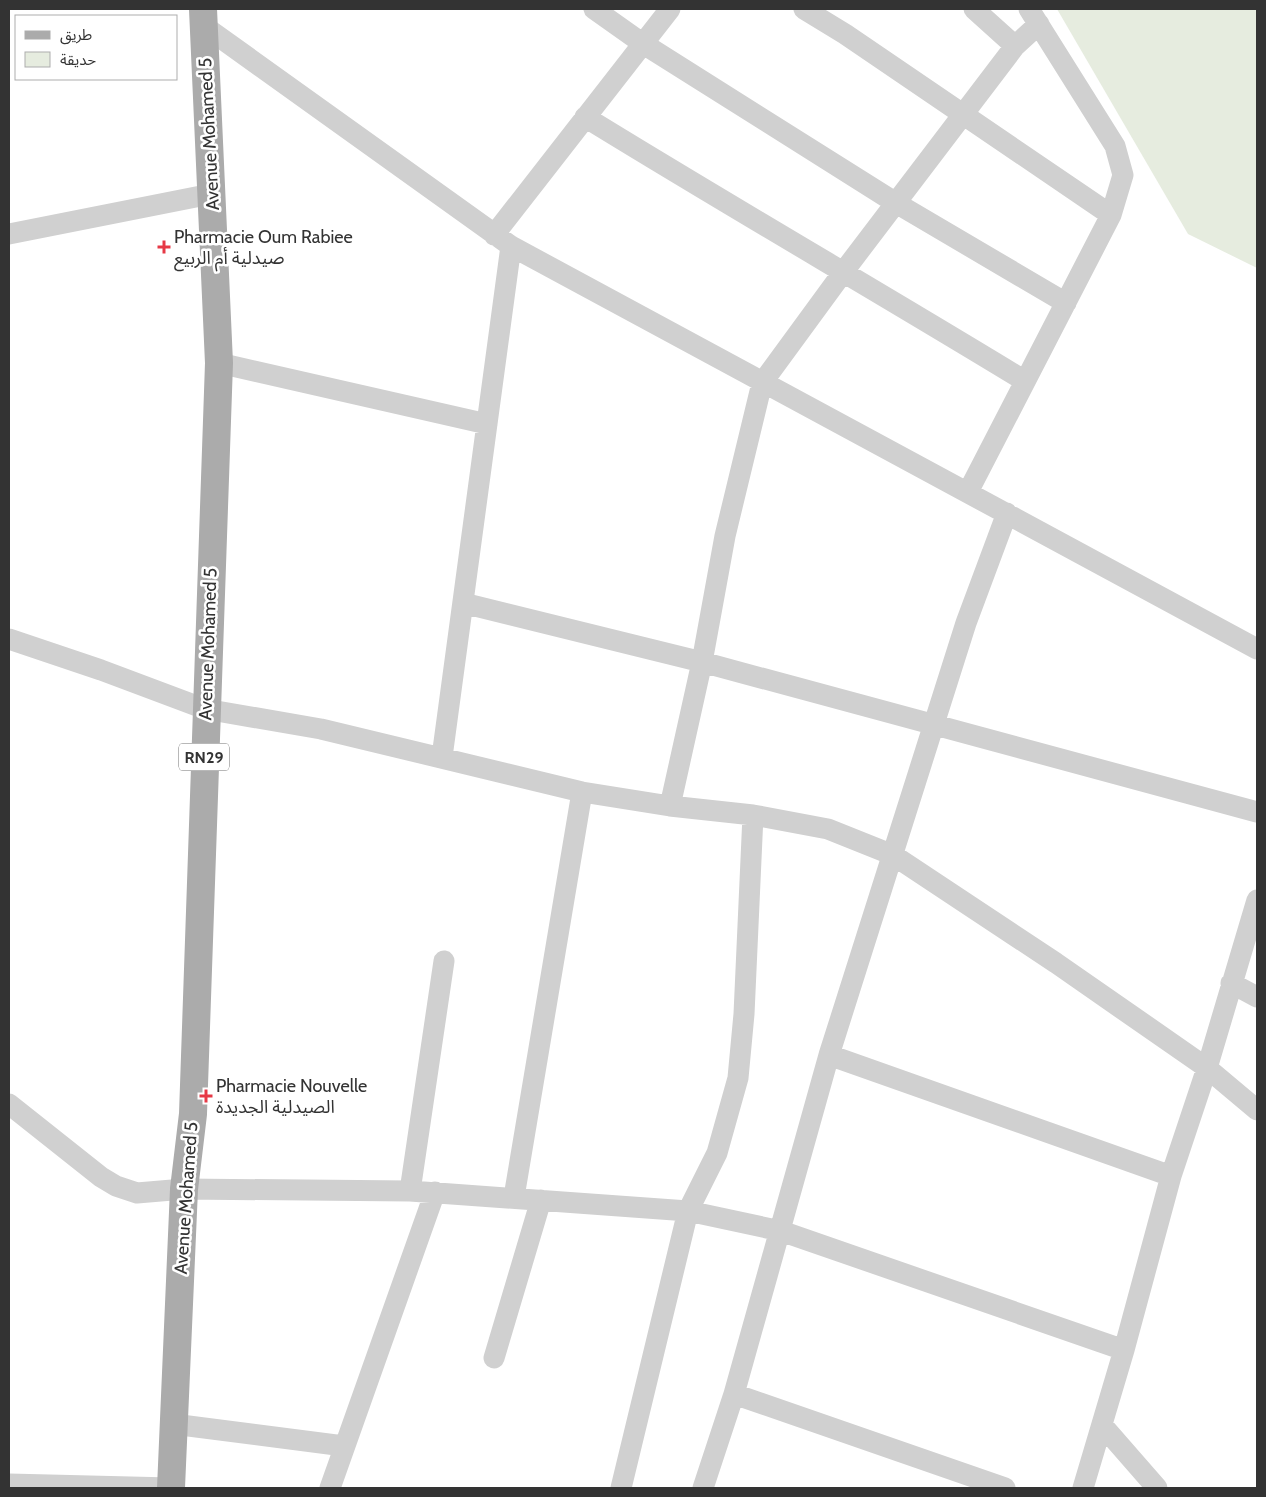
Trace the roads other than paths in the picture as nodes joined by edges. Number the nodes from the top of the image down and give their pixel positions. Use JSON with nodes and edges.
{"nodes":[{"id":1,"x":594,"y":9,"type":"edge"},
{"id":2,"x":670,"y":9,"type":"edge"},
{"id":3,"x":804,"y":9,"type":"edge"},
{"id":4,"x":974,"y":9,"type":"edge"},
{"id":5,"x":1034,"y":16,"type":"edge"},
{"id":6,"x":203,"y":17,"type":"edge"},
{"id":7,"x":642,"y":43,"type":"junction"},
{"id":8,"x":1015,"y":46,"type":"junction"},
{"id":9,"x":963,"y":115,"type":"junction"},
{"id":10,"x":586,"y":117,"type":"junction"},
{"id":11,"x":211,"y":194,"type":"junction"},
{"id":12,"x":896,"y":203,"type":"junction"},
{"id":13,"x":1111,"y":216,"type":"junction"},
{"id":14,"x":9,"y":234,"type":"edge"},
{"id":15,"x":502,"y":240,"type":"junction"},
{"id":16,"x":844,"y":271,"type":"junction"},
{"id":17,"x":1066,"y":304,"type":"junction"},
{"id":18,"x":219,"y":363,"type":"junction"},
{"id":19,"x":1025,"y":381,"type":"junction"},
{"id":20,"x":762,"y":383,"type":"junction"},
{"id":21,"x":487,"y":424,"type":"junction"},
{"id":22,"x":968,"y":492,"type":"junction"},
{"id":23,"x":1007,"y":513,"type":"junction"},
{"id":24,"x":463,"y":604,"type":"junction"},
{"id":25,"x":9,"y":639,"type":"edge"},
{"id":26,"x":1257,"y":649,"type":"edge"},
{"id":27,"x":702,"y":662,"type":"junction"},
{"id":28,"x":206,"y":709,"type":"junction"},
{"id":29,"x":935,"y":725,"type":"junction"},
{"id":30,"x":442,"y":757,"type":"junction"},
{"id":31,"x":582,"y":792,"type":"junction"},
{"id":32,"x":670,"y":806,"type":"junction"},
{"id":33,"x":1257,"y":812,"type":"edge"},
{"id":34,"x":753,"y":814,"type":"junction"},
{"id":35,"x":893,"y":855,"type":"junction"},
{"id":36,"x":1257,"y":900,"type":"edge"},
{"id":37,"x":444,"y":961,"type":"dead end"},
{"id":38,"x":1231,"y":983,"type":"junction"},
{"id":39,"x":1257,"y":997,"type":"edge"},
{"id":40,"x":829,"y":1055,"type":"junction"},
{"id":41,"x":1207,"y":1068,"type":"junction"},
{"id":42,"x":9,"y":1104,"type":"edge"},
{"id":43,"x":1257,"y":1110,"type":"edge"},
{"id":44,"x":1171,"y":1176,"type":"junction"},
{"id":45,"x":184,"y":1189,"type":"junction"},
{"id":46,"x":410,"y":1191,"type":"junction"},
{"id":47,"x":434,"y":1192,"type":"junction"},
{"id":48,"x":514,"y":1197,"type":"junction"},
{"id":49,"x":541,"y":1200,"type":"junction"},
{"id":50,"x":688,"y":1211,"type":"junction"},
{"id":51,"x":781,"y":1231,"type":"junction"},
{"id":52,"x":1124,"y":1350,"type":"junction"},
{"id":53,"x":494,"y":1358,"type":"dead end"},
{"id":54,"x":734,"y":1394,"type":"junction"},
{"id":55,"x":173,"y":1424,"type":"junction"},
{"id":56,"x":1102,"y":1425,"type":"junction"},
{"id":57,"x":344,"y":1446,"type":"junction"},
{"id":58,"x":9,"y":1484,"type":"edge"},
{"id":59,"x":171,"y":1488,"type":"edge"},
{"id":60,"x":330,"y":1488,"type":"edge"},
{"id":61,"x":620,"y":1488,"type":"edge"},
{"id":62,"x":703,"y":1488,"type":"edge"},
{"id":63,"x":1005,"y":1488,"type":"edge"},
{"id":64,"x":1083,"y":1488,"type":"edge"},
{"id":65,"x":1158,"y":1488,"type":"edge"}],
"edges":[{"from":1,"to":7,"type":"street"},
{"from":2,"to":7,"type":"street"},
{"from":3,"to":9,"type":"street"},
{"from":4,"to":8,"type":"street"},
{"from":5,"to":8,"type":"street"},
{"from":5,"to":13,"type":"street"},
{"from":6,"to":11,"type":"main road","name":"Avenue Mohamed 5","number":"RN29"},
{"from":6,"to":15,"type":"street"},
{"from":7,"to":10,"type":"street"},
{"from":7,"to":12,"type":"street"},
{"from":8,"to":9,"type":"street"},
{"from":9,"to":12,"type":"street"},
{"from":9,"to":13,"type":"street"},
{"from":10,"to":15,"type":"street"},
{"from":10,"to":16,"type":"street"},
{"from":11,"to":14,"type":"street"},
{"from":11,"to":18,"type":"main road","name":"Avenue Mohamed 5","number":"RN29"},
{"from":12,"to":16,"type":"street"},
{"from":12,"to":17,"type":"street"},
{"from":13,"to":17,"type":"street"},
{"from":15,"to":20,"type":"street"},
{"from":15,"to":21,"type":"street"},
{"from":16,"to":19,"type":"street"},
{"from":16,"to":20,"type":"street"},
{"from":17,"to":19,"type":"street"},
{"from":18,"to":21,"type":"street"},
{"from":18,"to":28,"type":"main road","name":"Avenue Mohamed 5","number":"RN29"},
{"from":19,"to":22,"type":"street"},
{"from":20,"to":22,"type":"street"},
{"from":20,"to":27,"type":"street"},
{"from":21,"to":24,"type":"street"},
{"from":22,"to":23,"type":"street"},
{"from":23,"to":26,"type":"street"},
{"from":23,"to":29,"type":"street"},
{"from":24,"to":27,"type":"street"},
{"from":24,"to":30,"type":"street"},
{"from":25,"to":28,"type":"street"},
{"from":27,"to":29,"type":"street"},
{"from":27,"to":32,"type":"street"},
{"from":28,"to":30,"type":"street"},
{"from":28,"to":45,"type":"main road","name":"Avenue Mohamed 5","number":"RN29"},
{"from":29,"to":33,"type":"street"},
{"from":29,"to":35,"type":"street"},
{"from":30,"to":31,"type":"street"},
{"from":31,"to":32,"type":"street"},
{"from":31,"to":48,"type":"street"},
{"from":32,"to":34,"type":"street"},
{"from":34,"to":35,"type":"street"},
{"from":34,"to":50,"type":"street"},
{"from":35,"to":40,"type":"street"},
{"from":35,"to":41,"type":"street"},
{"from":36,"to":38,"type":"street"},
{"from":37,"to":46,"type":"street"},
{"from":38,"to":39,"type":"street"},
{"from":38,"to":41,"type":"street"},
{"from":40,"to":44,"type":"street"},
{"from":40,"to":51,"type":"street"},
{"from":41,"to":43,"type":"street"},
{"from":41,"to":44,"type":"street"},
{"from":42,"to":45,"type":"street"},
{"from":44,"to":52,"type":"street"},
{"from":45,"to":46,"type":"street"},
{"from":45,"to":55,"type":"main road","name":"Avenue Mohamed 5","number":"RN29"},
{"from":46,"to":47,"type":"street"},
{"from":47,"to":48,"type":"street"},
{"from":47,"to":57,"type":"street"},
{"from":48,"to":49,"type":"street"},
{"from":49,"to":50,"type":"street"},
{"from":49,"to":53,"type":"street"},
{"from":50,"to":51,"type":"street"},
{"from":50,"to":61,"type":"street"},
{"from":51,"to":52,"type":"street"},
{"from":51,"to":54,"type":"street"},
{"from":52,"to":56,"type":"street"},
{"from":54,"to":62,"type":"street"},
{"from":54,"to":63,"type":"street"},
{"from":55,"to":57,"type":"street"},
{"from":55,"to":59,"type":"main road","name":"Avenue Mohamed 5","number":"RN29"},
{"from":56,"to":64,"type":"street"},
{"from":56,"to":65,"type":"street"},
{"from":57,"to":60,"type":"street"},
{"from":58,"to":59,"type":"street"}]}
